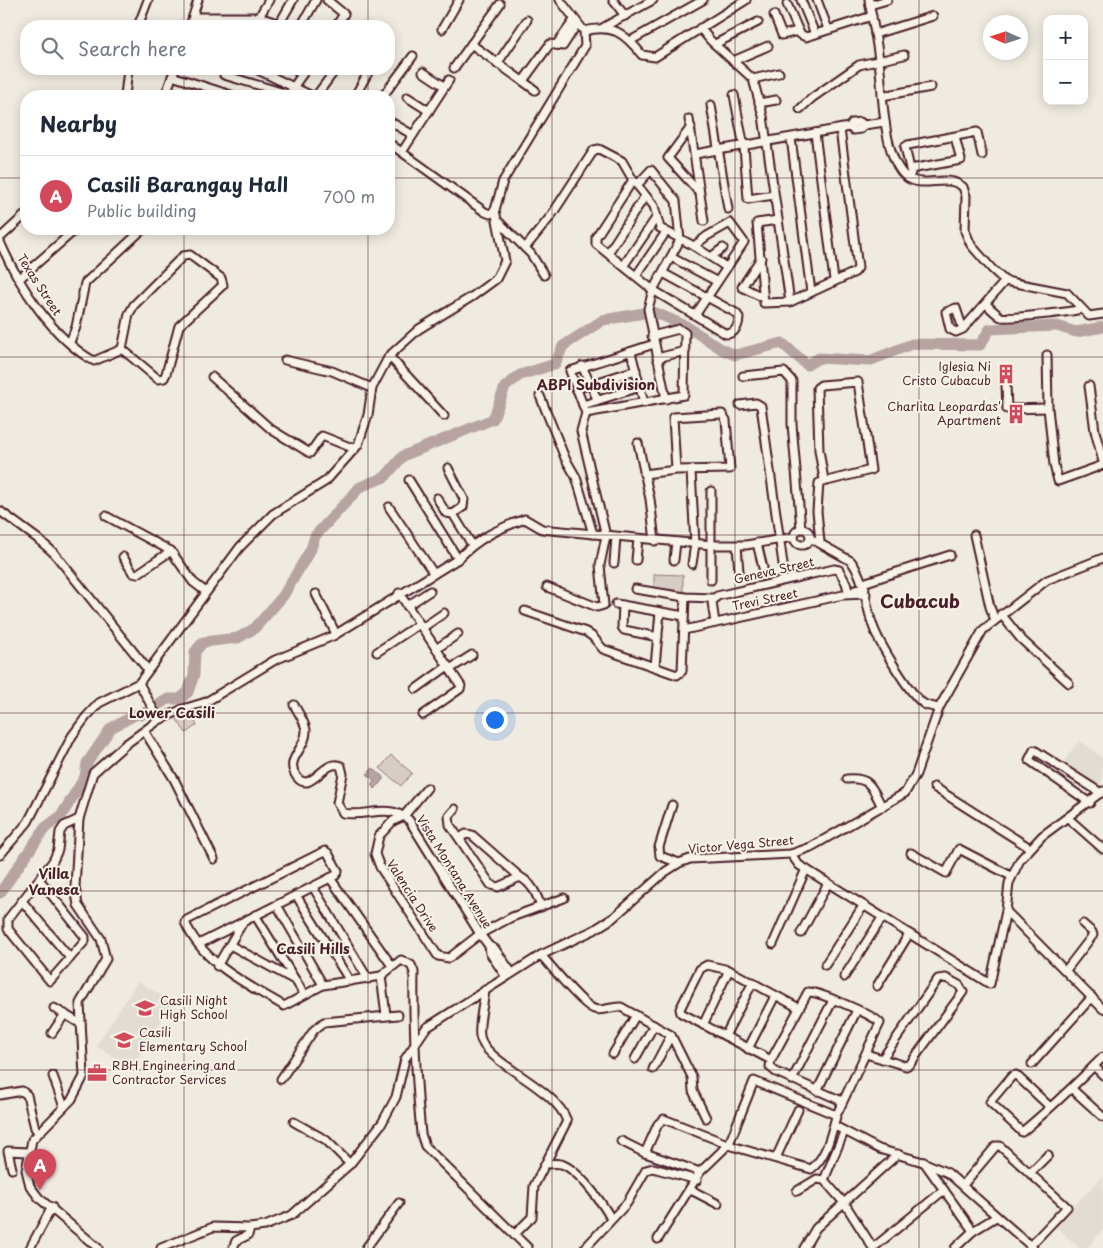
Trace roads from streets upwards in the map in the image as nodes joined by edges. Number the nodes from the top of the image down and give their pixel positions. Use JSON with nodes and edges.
{"nodes":[{"id":1,"x":148,"y":0,"type":"edge"},
{"id":2,"x":198,"y":0,"type":"edge"},
{"id":3,"x":269,"y":0,"type":"edge"},
{"id":4,"x":293,"y":0,"type":"edge"},
{"id":5,"x":316,"y":0,"type":"edge"},
{"id":6,"x":326,"y":0,"type":"edge"},
{"id":7,"x":459,"y":0,"type":"edge"},
{"id":8,"x":560,"y":0,"type":"edge"},
{"id":9,"x":613,"y":0,"type":"edge"},
{"id":10,"x":653,"y":0,"type":"edge"},
{"id":11,"x":703,"y":0,"type":"edge"},
{"id":12,"x":746,"y":0,"type":"edge"},
{"id":13,"x":801,"y":0,"type":"edge"},
{"id":14,"x":817,"y":0,"type":"edge"},
{"id":15,"x":887,"y":0,"type":"edge"},
{"id":16,"x":869,"y":2,"type":"edge"},
{"id":17,"x":500,"y":4,"type":"dead end"},
{"id":18,"x":787,"y":4,"type":"dead end"},
{"id":19,"x":774,"y":15,"type":"dead end"},
{"id":20,"x":625,"y":16,"type":"junction"},
{"id":21,"x":872,"y":16,"type":"junction"},
{"id":22,"x":933,"y":16,"type":"dead end"},
{"id":23,"x":192,"y":17,"type":"junction"},
{"id":24,"x":259,"y":17,"type":"junction"},
{"id":25,"x":140,"y":20,"type":"edge"},
{"id":26,"x":191,"y":20,"type":"edge"},
{"id":27,"x":259,"y":20,"type":"edge"},
{"id":28,"x":267,"y":20,"type":"edge"},
{"id":29,"x":283,"y":20,"type":"edge"},
{"id":30,"x":304,"y":20,"type":"edge"},
{"id":31,"x":340,"y":20,"type":"edge"},
{"id":32,"x":527,"y":20,"type":"dead end"},
{"id":33,"x":576,"y":22,"type":"junction"},
{"id":34,"x":758,"y":22,"type":"dead end"},
{"id":35,"x":604,"y":27,"type":"junction"},
{"id":36,"x":442,"y":28,"type":"dead end"},
{"id":37,"x":700,"y":28,"type":"junction"},
{"id":38,"x":828,"y":30,"type":"junction"},
{"id":39,"x":584,"y":31,"type":"junction"},
{"id":40,"x":798,"y":31,"type":"junction"},
{"id":41,"x":815,"y":34,"type":"junction"},
{"id":42,"x":875,"y":34,"type":"junction"},
{"id":43,"x":630,"y":41,"type":"junction"},
{"id":44,"x":471,"y":44,"type":"junction"},
{"id":45,"x":715,"y":44,"type":"junction"},
{"id":46,"x":768,"y":46,"type":"dead end"},
{"id":47,"x":904,"y":55,"type":"dead end"},
{"id":48,"x":413,"y":56,"type":"dead end"},
{"id":49,"x":879,"y":59,"type":"junction"},
{"id":50,"x":733,"y":61,"type":"junction"},
{"id":51,"x":497,"y":64,"type":"junction"},
{"id":52,"x":454,"y":68,"type":"dead end"},
{"id":53,"x":424,"y":72,"type":"dead end"},
{"id":54,"x":779,"y":73,"type":"dead end"},
{"id":55,"x":127,"y":75,"type":"edge"},
{"id":56,"x":172,"y":75,"type":"edge"},
{"id":57,"x":181,"y":75,"type":"edge"},
{"id":58,"x":224,"y":75,"type":"edge"},
{"id":59,"x":275,"y":75,"type":"edge"},
{"id":60,"x":302,"y":75,"type":"edge"},
{"id":61,"x":332,"y":75,"type":"edge"},
{"id":62,"x":367,"y":75,"type":"edge"},
{"id":63,"x":753,"y":79,"type":"junction"},
{"id":64,"x":523,"y":81,"type":"junction"},
{"id":65,"x":294,"y":87,"type":"junction"},
{"id":66,"x":931,"y":87,"type":"dead end"},
{"id":67,"x":126,"y":90,"type":"edge"},
{"id":68,"x":167,"y":90,"type":"edge"},
{"id":69,"x":219,"y":90,"type":"edge"},
{"id":70,"x":272,"y":90,"type":"edge"},
{"id":71,"x":292,"y":90,"type":"edge"},
{"id":72,"x":300,"y":90,"type":"edge"},
{"id":73,"x":320,"y":90,"type":"edge"},
{"id":74,"x":358,"y":90,"type":"edge"},
{"id":75,"x":388,"y":90,"type":"edge"},
{"id":76,"x":536,"y":90,"type":"dead end"},
{"id":77,"x":734,"y":95,"type":"dead end"},
{"id":78,"x":882,"y":96,"type":"junction"},
{"id":79,"x":406,"y":97,"type":"dead end"},
{"id":80,"x":776,"y":100,"type":"dead end"},
{"id":81,"x":760,"y":103,"type":"junction"},
{"id":82,"x":711,"y":105,"type":"dead end"},
{"id":83,"x":800,"y":109,"type":"dead end"},
{"id":84,"x":429,"y":111,"type":"junction"},
{"id":85,"x":885,"y":122,"type":"junction"},
{"id":86,"x":395,"y":125,"type":"edge"},
{"id":87,"x":840,"y":129,"type":"junction"},
{"id":88,"x":815,"y":133,"type":"junction"},
{"id":89,"x":413,"y":136,"type":"junction"},
{"id":90,"x":955,"y":137,"type":"junction"},
{"id":91,"x":791,"y":138,"type":"junction"},
{"id":92,"x":767,"y":143,"type":"junction"},
{"id":93,"x":395,"y":147,"type":"edge"},
{"id":94,"x":744,"y":147,"type":"junction"},
{"id":95,"x":720,"y":151,"type":"junction"},
{"id":96,"x":402,"y":152,"type":"junction"},
{"id":97,"x":695,"y":154,"type":"junction"},
{"id":98,"x":982,"y":155,"type":"dead end"},
{"id":99,"x":910,"y":169,"type":"junction"},
{"id":100,"x":908,"y":178,"type":"junction"},
{"id":101,"x":635,"y":183,"type":"junction"},
{"id":102,"x":700,"y":192,"type":"junction"},
{"id":103,"x":774,"y":195,"type":"junction"},
{"id":104,"x":645,"y":196,"type":"junction"},
{"id":105,"x":728,"y":209,"type":"dead end"},
{"id":106,"x":495,"y":210,"type":"junction"},
{"id":107,"x":656,"y":218,"type":"junction"},
{"id":108,"x":20,"y":220,"type":"edge"},
{"id":109,"x":704,"y":220,"type":"dead end"},
{"id":110,"x":778,"y":220,"type":"junction"},
{"id":111,"x":499,"y":222,"type":"junction"},
{"id":112,"x":666,"y":232,"type":"junction"},
{"id":113,"x":69,"y":235,"type":"edge"},
{"id":114,"x":137,"y":235,"type":"edge"},
{"id":115,"x":0,"y":238,"type":"edge"},
{"id":116,"x":680,"y":240,"type":"junction"},
{"id":117,"x":0,"y":242,"type":"edge"},
{"id":118,"x":694,"y":246,"type":"junction"},
{"id":119,"x":525,"y":248,"type":"junction"},
{"id":120,"x":724,"y":248,"type":"dead end"},
{"id":121,"x":608,"y":253,"type":"junction"},
{"id":122,"x":711,"y":257,"type":"junction"},
{"id":123,"x":672,"y":258,"type":"junction"},
{"id":124,"x":761,"y":258,"type":"junction"},
{"id":125,"x":624,"y":265,"type":"junction"},
{"id":126,"x":726,"y":267,"type":"junction"},
{"id":127,"x":663,"y":273,"type":"junction"},
{"id":128,"x":544,"y":275,"type":"dead end"},
{"id":129,"x":636,"y":276,"type":"junction"},
{"id":130,"x":19,"y":279,"type":"junction"},
{"id":131,"x":834,"y":280,"type":"junction"},
{"id":132,"x":716,"y":281,"type":"junction"},
{"id":133,"x":1005,"y":281,"type":"junction"},
{"id":134,"x":653,"y":290,"type":"junction"},
{"id":135,"x":811,"y":292,"type":"junction"},
{"id":136,"x":708,"y":296,"type":"junction"},
{"id":137,"x":762,"y":297,"type":"junction"},
{"id":138,"x":790,"y":302,"type":"junction"},
{"id":139,"x":986,"y":304,"type":"junction"},
{"id":140,"x":1081,"y":309,"type":"junction"},
{"id":141,"x":696,"y":314,"type":"junction"},
{"id":142,"x":1103,"y":314,"type":"edge"},
{"id":143,"x":963,"y":328,"type":"dead end"},
{"id":144,"x":652,"y":336,"type":"junction"},
{"id":145,"x":70,"y":342,"type":"junction"},
{"id":146,"x":654,"y":344,"type":"junction"},
{"id":147,"x":122,"y":349,"type":"junction"},
{"id":148,"x":685,"y":351,"type":"junction"},
{"id":149,"x":631,"y":352,"type":"junction"},
{"id":150,"x":1047,"y":355,"type":"dead end"},
{"id":151,"x":389,"y":356,"type":"junction"},
{"id":152,"x":657,"y":358,"type":"junction"},
{"id":153,"x":285,"y":360,"type":"dead end"},
{"id":154,"x":582,"y":366,"type":"junction"},
{"id":155,"x":636,"y":370,"type":"junction"},
{"id":156,"x":743,"y":376,"type":"dead end"},
{"id":157,"x":212,"y":377,"type":"dead end"},
{"id":158,"x":590,"y":384,"type":"junction"},
{"id":159,"x":1006,"y":386,"type":"dead end"},
{"id":160,"x":1089,"y":386,"type":"dead end"},
{"id":161,"x":640,"y":387,"type":"junction"},
{"id":162,"x":372,"y":388,"type":"junction"},
{"id":163,"x":576,"y":389,"type":"junction"},
{"id":164,"x":540,"y":396,"type":"dead end"},
{"id":165,"x":666,"y":399,"type":"junction"},
{"id":166,"x":598,"y":400,"type":"junction"},
{"id":167,"x":644,"y":404,"type":"junction"},
{"id":168,"x":583,"y":405,"type":"junction"},
{"id":169,"x":740,"y":405,"type":"dead end"},
{"id":170,"x":1048,"y":408,"type":"junction"},
{"id":171,"x":586,"y":413,"type":"junction"},
{"id":172,"x":444,"y":416,"type":"dead end"},
{"id":173,"x":638,"y":442,"type":"dead end"},
{"id":174,"x":355,"y":449,"type":"junction"},
{"id":175,"x":1103,"y":464,"type":"edge"},
{"id":176,"x":448,"y":468,"type":"dead end"},
{"id":177,"x":676,"y":470,"type":"junction"},
{"id":178,"x":691,"y":471,"type":"junction"},
{"id":179,"x":644,"y":474,"type":"junction"},
{"id":180,"x":409,"y":480,"type":"dead end"},
{"id":181,"x":824,"y":480,"type":"junction"},
{"id":182,"x":711,"y":491,"type":"dead end"},
{"id":183,"x":437,"y":498,"type":"dead end"},
{"id":184,"x":389,"y":507,"type":"dead end"},
{"id":185,"x":0,"y":511,"type":"edge"},
{"id":186,"x":453,"y":514,"type":"junction"},
{"id":187,"x":106,"y":516,"type":"dead end"},
{"id":188,"x":801,"y":528,"type":"junction"},
{"id":189,"x":592,"y":534,"type":"junction"},
{"id":190,"x":974,"y":535,"type":"dead end"},
{"id":191,"x":606,"y":536,"type":"junction"},
{"id":192,"x":616,"y":537,"type":"junction"},
{"id":193,"x":794,"y":537,"type":"junction"},
{"id":194,"x":810,"y":538,"type":"junction"},
{"id":195,"x":638,"y":539,"type":"junction"},
{"id":196,"x":778,"y":539,"type":"junction"},
{"id":197,"x":656,"y":541,"type":"junction"},
{"id":198,"x":676,"y":542,"type":"junction"},
{"id":199,"x":820,"y":542,"type":"junction"},
{"id":200,"x":757,"y":543,"type":"junction"},
{"id":201,"x":472,"y":544,"type":"junction"},
{"id":202,"x":694,"y":544,"type":"junction"},
{"id":203,"x":712,"y":546,"type":"junction"},
{"id":204,"x":737,"y":546,"type":"junction"},
{"id":205,"x":171,"y":551,"type":"junction"},
{"id":206,"x":950,"y":555,"type":"dead end"},
{"id":207,"x":122,"y":557,"type":"dead end"},
{"id":208,"x":1103,"y":558,"type":"edge"},
{"id":209,"x":458,"y":559,"type":"junction"},
{"id":210,"x":636,"y":560,"type":"dead end"},
{"id":211,"x":674,"y":560,"type":"dead end"},
{"id":212,"x":614,"y":564,"type":"dead end"},
{"id":213,"x":692,"y":564,"type":"dead end"},
{"id":214,"x":783,"y":564,"type":"dead end"},
{"id":215,"x":763,"y":568,"type":"dead end"},
{"id":216,"x":739,"y":572,"type":"dead end"},
{"id":217,"x":434,"y":574,"type":"junction"},
{"id":218,"x":711,"y":580,"type":"dead end"},
{"id":219,"x":546,"y":587,"type":"dead end"},
{"id":220,"x":636,"y":589,"type":"dead end"},
{"id":221,"x":864,"y":589,"type":"junction"},
{"id":222,"x":430,"y":591,"type":"dead end"},
{"id":223,"x":206,"y":592,"type":"junction"},
{"id":224,"x":399,"y":593,"type":"junction"},
{"id":225,"x":316,"y":594,"type":"dead end"},
{"id":226,"x":850,"y":594,"type":"junction"},
{"id":227,"x":686,"y":597,"type":"junction"},
{"id":228,"x":713,"y":598,"type":"junction"},
{"id":229,"x":407,"y":606,"type":"junction"},
{"id":230,"x":525,"y":611,"type":"dead end"},
{"id":231,"x":660,"y":612,"type":"junction"},
{"id":232,"x":444,"y":613,"type":"dead end"},
{"id":233,"x":1001,"y":614,"type":"junction"},
{"id":234,"x":684,"y":616,"type":"junction"},
{"id":235,"x":995,"y":620,"type":"junction"},
{"id":236,"x":715,"y":623,"type":"junction"},
{"id":237,"x":421,"y":626,"type":"junction"},
{"id":238,"x":684,"y":630,"type":"junction"},
{"id":239,"x":336,"y":634,"type":"junction"},
{"id":240,"x":458,"y":634,"type":"dead end"},
{"id":241,"x":658,"y":637,"type":"junction"},
{"id":242,"x":436,"y":649,"type":"junction"},
{"id":243,"x":377,"y":652,"type":"dead end"},
{"id":244,"x":472,"y":655,"type":"dead end"},
{"id":245,"x":655,"y":666,"type":"junction"},
{"id":246,"x":449,"y":668,"type":"junction"},
{"id":247,"x":148,"y":670,"type":"junction"},
{"id":248,"x":139,"y":683,"type":"junction"},
{"id":249,"x":1069,"y":684,"type":"dead end"},
{"id":250,"x":416,"y":688,"type":"dead end"},
{"id":251,"x":294,"y":705,"type":"dead end"},
{"id":252,"x":939,"y":708,"type":"junction"},
{"id":253,"x":423,"y":715,"type":"dead end"},
{"id":254,"x":157,"y":717,"type":"junction"},
{"id":255,"x":145,"y":732,"type":"junction"},
{"id":256,"x":847,"y":779,"type":"dead end"},
{"id":257,"x":934,"y":786,"type":"dead end"},
{"id":258,"x":427,"y":788,"type":"dead end"},
{"id":259,"x":1102,"y":792,"type":"edge"},
{"id":260,"x":1090,"y":803,"type":"junction"},
{"id":261,"x":672,"y":805,"type":"dead end"},
{"id":262,"x":882,"y":807,"type":"junction"},
{"id":263,"x":455,"y":809,"type":"dead end"},
{"id":264,"x":404,"y":816,"type":"junction"},
{"id":265,"x":1068,"y":818,"type":"junction"},
{"id":266,"x":79,"y":819,"type":"junction"},
{"id":267,"x":460,"y":838,"type":"junction"},
{"id":268,"x":1030,"y":848,"type":"junction"},
{"id":269,"x":1103,"y":850,"type":"edge"},
{"id":270,"x":911,"y":853,"type":"dead end"},
{"id":271,"x":791,"y":854,"type":"junction"},
{"id":272,"x":0,"y":855,"type":"edge"},
{"id":273,"x":214,"y":859,"type":"dead end"},
{"id":274,"x":679,"y":863,"type":"junction"},
{"id":275,"x":806,"y":869,"type":"junction"},
{"id":276,"x":1011,"y":876,"type":"junction"},
{"id":277,"x":520,"y":877,"type":"junction"},
{"id":278,"x":330,"y":878,"type":"junction"},
{"id":279,"x":39,"y":879,"type":"junction"},
{"id":280,"x":828,"y":883,"type":"junction"},
{"id":281,"x":313,"y":887,"type":"junction"},
{"id":282,"x":296,"y":895,"type":"junction"},
{"id":283,"x":564,"y":898,"type":"dead end"},
{"id":284,"x":22,"y":901,"type":"junction"},
{"id":285,"x":277,"y":905,"type":"junction"},
{"id":286,"x":863,"y":906,"type":"junction"},
{"id":287,"x":541,"y":907,"type":"junction"},
{"id":288,"x":1006,"y":911,"type":"junction"},
{"id":289,"x":255,"y":916,"type":"junction"},
{"id":290,"x":882,"y":918,"type":"junction"},
{"id":291,"x":243,"y":921,"type":"junction"},
{"id":292,"x":1083,"y":924,"type":"dead end"},
{"id":293,"x":801,"y":933,"type":"dead end"},
{"id":294,"x":480,"y":934,"type":"junction"},
{"id":295,"x":910,"y":934,"type":"junction"},
{"id":296,"x":199,"y":944,"type":"junction"},
{"id":297,"x":773,"y":944,"type":"dead end"},
{"id":298,"x":230,"y":945,"type":"junction"},
{"id":299,"x":542,"y":955,"type":"junction"},
{"id":300,"x":70,"y":958,"type":"junction"},
{"id":301,"x":825,"y":965,"type":"dead end"},
{"id":302,"x":217,"y":966,"type":"junction"},
{"id":303,"x":392,"y":966,"type":"junction"},
{"id":304,"x":730,"y":970,"type":"junction"},
{"id":305,"x":1066,"y":970,"type":"junction"},
{"id":306,"x":509,"y":975,"type":"junction"},
{"id":307,"x":382,"y":976,"type":"junction"},
{"id":308,"x":844,"y":977,"type":"dead end"},
{"id":309,"x":368,"y":979,"type":"junction"},
{"id":310,"x":296,"y":981,"type":"junction"},
{"id":311,"x":350,"y":981,"type":"junction"},
{"id":312,"x":753,"y":982,"type":"junction"},
{"id":313,"x":323,"y":985,"type":"junction"},
{"id":314,"x":878,"y":986,"type":"dead end"},
{"id":315,"x":485,"y":990,"type":"junction"},
{"id":316,"x":304,"y":994,"type":"junction"},
{"id":317,"x":775,"y":996,"type":"junction"},
{"id":318,"x":1092,"y":997,"type":"junction"},
{"id":319,"x":833,"y":1000,"type":"junction"},
{"id":320,"x":54,"y":1008,"type":"dead end"},
{"id":321,"x":799,"y":1008,"type":"junction"},
{"id":322,"x":1103,"y":1008,"type":"edge"},
{"id":323,"x":857,"y":1010,"type":"junction"},
{"id":324,"x":65,"y":1014,"type":"junction"},
{"id":325,"x":386,"y":1014,"type":"junction"},
{"id":326,"x":398,"y":1015,"type":"dead end"},
{"id":327,"x":636,"y":1015,"type":"junction"},
{"id":328,"x":80,"y":1024,"type":"junction"},
{"id":329,"x":703,"y":1024,"type":"junction"},
{"id":330,"x":654,"y":1025,"type":"junction"},
{"id":331,"x":52,"y":1033,"type":"dead end"},
{"id":332,"x":671,"y":1036,"type":"junction"},
{"id":333,"x":725,"y":1036,"type":"junction"},
{"id":334,"x":416,"y":1039,"type":"junction"},
{"id":335,"x":748,"y":1049,"type":"junction"},
{"id":336,"x":614,"y":1054,"type":"dead end"},
{"id":337,"x":866,"y":1054,"type":"junction"},
{"id":338,"x":1103,"y":1056,"type":"edge"},
{"id":339,"x":635,"y":1059,"type":"dead end"},
{"id":340,"x":882,"y":1059,"type":"junction"},
{"id":341,"x":771,"y":1060,"type":"junction"},
{"id":342,"x":1032,"y":1064,"type":"dead end"},
{"id":343,"x":1094,"y":1066,"type":"junction"},
{"id":344,"x":653,"y":1069,"type":"dead end"},
{"id":345,"x":1103,"y":1075,"type":"edge"},
{"id":346,"x":53,"y":1076,"type":"dead end"},
{"id":347,"x":281,"y":1079,"type":"dead end"},
{"id":348,"x":792,"y":1080,"type":"junction"},
{"id":349,"x":1072,"y":1089,"type":"junction"},
{"id":350,"x":817,"y":1091,"type":"junction"},
{"id":351,"x":0,"y":1095,"type":"edge"},
{"id":352,"x":1049,"y":1106,"type":"junction"},
{"id":353,"x":64,"y":1108,"type":"junction"},
{"id":354,"x":839,"y":1109,"type":"junction"},
{"id":355,"x":798,"y":1110,"type":"dead end"},
{"id":356,"x":1103,"y":1117,"type":"edge"},
{"id":357,"x":706,"y":1118,"type":"dead end"},
{"id":358,"x":294,"y":1122,"type":"dead end"},
{"id":359,"x":835,"y":1126,"type":"junction"},
{"id":360,"x":38,"y":1132,"type":"junction"},
{"id":361,"x":844,"y":1132,"type":"junction"},
{"id":362,"x":621,"y":1141,"type":"dead end"},
{"id":363,"x":728,"y":1144,"type":"junction"},
{"id":364,"x":28,"y":1152,"type":"junction"},
{"id":365,"x":645,"y":1153,"type":"junction"},
{"id":366,"x":898,"y":1154,"type":"junction"},
{"id":367,"x":1048,"y":1155,"type":"dead end"},
{"id":368,"x":776,"y":1158,"type":"junction"},
{"id":369,"x":924,"y":1162,"type":"junction"},
{"id":370,"x":350,"y":1164,"type":"junction"},
{"id":371,"x":546,"y":1164,"type":"junction"},
{"id":372,"x":12,"y":1170,"type":"dead end"},
{"id":373,"x":1030,"y":1174,"type":"junction"},
{"id":374,"x":699,"y":1176,"type":"junction"},
{"id":375,"x":824,"y":1180,"type":"junction"},
{"id":376,"x":963,"y":1186,"type":"junction"},
{"id":377,"x":691,"y":1190,"type":"junction"},
{"id":378,"x":944,"y":1190,"type":"junction"},
{"id":379,"x":796,"y":1191,"type":"dead end"},
{"id":380,"x":399,"y":1203,"type":"dead end"},
{"id":381,"x":718,"y":1204,"type":"dead end"},
{"id":382,"x":845,"y":1204,"type":"junction"},
{"id":383,"x":52,"y":1207,"type":"junction"},
{"id":384,"x":996,"y":1217,"type":"junction"},
{"id":385,"x":611,"y":1219,"type":"junction"},
{"id":386,"x":250,"y":1228,"type":"junction"},
{"id":387,"x":972,"y":1231,"type":"junction"},
{"id":388,"x":514,"y":1235,"type":"junction"},
{"id":389,"x":658,"y":1239,"type":"dead end"},
{"id":390,"x":1031,"y":1247,"type":"edge"},
{"id":391,"x":30,"y":1248,"type":"edge"},
{"id":392,"x":98,"y":1248,"type":"edge"},
{"id":393,"x":161,"y":1248,"type":"edge"},
{"id":394,"x":233,"y":1248,"type":"edge"},
{"id":395,"x":366,"y":1248,"type":"edge"},
{"id":396,"x":528,"y":1248,"type":"edge"},
{"id":397,"x":585,"y":1248,"type":"edge"},
{"id":398,"x":805,"y":1248,"type":"edge"},
{"id":399,"x":873,"y":1248,"type":"edge"},
{"id":400,"x":955,"y":1248,"type":"edge"}],
"edges":[{"from":1,"to":25,"type":"street"},
{"from":2,"to":23,"type":"street"},
{"from":3,"to":24,"type":"street"},
{"from":4,"to":29,"type":"street"},
{"from":5,"to":30,"type":"street"},
{"from":6,"to":31,"type":"street"},
{"from":7,"to":36,"type":"street"},
{"from":8,"to":33,"type":"street"},
{"from":9,"to":20,"type":"street"},
{"from":10,"to":20,"type":"street"},
{"from":11,"to":43,"type":"street"},
{"from":12,"to":37,"type":"street"},
{"from":13,"to":41,"type":"street"},
{"from":14,"to":38,"type":"street"},
{"from":15,"to":16,"type":"street"},
{"from":16,"to":21,"type":"street"},
{"from":17,"to":44,"type":"street"},
{"from":18,"to":40,"type":"street"},
{"from":19,"to":40,"type":"street"},
{"from":20,"to":35,"type":"street"},
{"from":21,"to":38,"type":"street"},
{"from":21,"to":42,"type":"street"},
{"from":22,"to":42,"type":"street"},
{"from":23,"to":24,"type":"street"},
{"from":23,"to":26,"type":"street"},
{"from":24,"to":27,"type":"street"},
{"from":24,"to":28,"type":"street"},
{"from":32,"to":51,"type":"street"},
{"from":33,"to":39,"type":"street"},
{"from":33,"to":64,"type":"street"},
{"from":34,"to":45,"type":"street"},
{"from":35,"to":39,"type":"street"},
{"from":35,"to":43,"type":"street"},
{"from":37,"to":43,"type":"street"},
{"from":37,"to":45,"type":"street"},
{"from":38,"to":41,"type":"street"},
{"from":39,"to":106,"type":"street"},
{"from":40,"to":41,"type":"street"},
{"from":42,"to":49,"type":"street"},
{"from":44,"to":51,"type":"street"},
{"from":44,"to":52,"type":"street"},
{"from":45,"to":50,"type":"street"},
{"from":46,"to":50,"type":"street"},
{"from":47,"to":49,"type":"street"},
{"from":48,"to":75,"type":"street"},
{"from":49,"to":78,"type":"street"},
{"from":49,"to":83,"type":"street"},
{"from":50,"to":63,"type":"street"},
{"from":51,"to":64,"type":"street"},
{"from":53,"to":84,"type":"street"},
{"from":54,"to":63,"type":"street"},
{"from":55,"to":67,"type":"street"},
{"from":56,"to":68,"type":"street"},
{"from":57,"to":69,"type":"street"},
{"from":58,"to":70,"type":"street"},
{"from":59,"to":65,"type":"street"},
{"from":60,"to":65,"type":"street"},
{"from":61,"to":73,"type":"street"},
{"from":62,"to":74,"type":"street"},
{"from":63,"to":81,"type":"street"},
{"from":64,"to":76,"type":"street"},
{"from":65,"to":71,"type":"street"},
{"from":65,"to":72,"type":"street"},
{"from":66,"to":78,"type":"street"},
{"from":77,"to":94,"type":"street"},
{"from":78,"to":85,"type":"street"},
{"from":79,"to":84,"type":"street"},
{"from":80,"to":81,"type":"street"},
{"from":81,"to":92,"type":"street"},
{"from":82,"to":95,"type":"street"},
{"from":84,"to":89,"type":"street"},
{"from":85,"to":87,"type":"street"},
{"from":85,"to":100,"type":"street"},
{"from":86,"to":89,"type":"street"},
{"from":87,"to":88,"type":"street"},
{"from":87,"to":131,"type":"street"},
{"from":88,"to":91,"type":"street"},
{"from":88,"to":131,"type":"street"},
{"from":89,"to":96,"type":"street"},
{"from":90,"to":98,"type":"street"},
{"from":90,"to":99,"type":"street"},
{"from":90,"to":99,"type":"street"},
{"from":91,"to":92,"type":"street"},
{"from":91,"to":135,"type":"street"},
{"from":92,"to":94,"type":"street"},
{"from":92,"to":103,"type":"street"},
{"from":93,"to":96,"type":"street"},
{"from":94,"to":95,"type":"street"},
{"from":94,"to":103,"type":"street"},
{"from":95,"to":97,"type":"street"},
{"from":95,"to":105,"type":"street"},
{"from":96,"to":106,"type":"street"},
{"from":97,"to":102,"type":"street"},
{"from":97,"to":102,"type":"street"},
{"from":99,"to":100,"type":"street"},
{"from":100,"to":133,"type":"street"},
{"from":101,"to":104,"type":"street"},
{"from":101,"to":116,"type":"street"},
{"from":101,"to":119,"type":"street"},
{"from":101,"to":121,"type":"street"},
{"from":102,"to":109,"type":"street"},
{"from":103,"to":110,"type":"street"},
{"from":104,"to":107,"type":"street"},
{"from":104,"to":121,"type":"street"},
{"from":106,"to":111,"type":"street"},
{"from":107,"to":112,"type":"street"},
{"from":107,"to":125,"type":"street"},
{"from":108,"to":115,"type":"street"},
{"from":110,"to":124,"type":"street"},
{"from":110,"to":138,"type":"street"},
{"from":111,"to":119,"type":"street"},
{"from":111,"to":151,"type":"street"},
{"from":112,"to":116,"type":"street"},
{"from":112,"to":129,"type":"street"},
{"from":113,"to":130,"type":"street"},
{"from":114,"to":145,"type":"street"},
{"from":116,"to":118,"type":"street"},
{"from":116,"to":123,"type":"street"},
{"from":117,"to":130,"type":"street","name":"Texas Street"},
{"from":118,"to":122,"type":"street"},
{"from":118,"to":126,"type":"street"},
{"from":119,"to":128,"type":"street"},
{"from":120,"to":122,"type":"street"},
{"from":121,"to":125,"type":"street"},
{"from":122,"to":126,"type":"street"},
{"from":123,"to":127,"type":"street"},
{"from":123,"to":132,"type":"street"},
{"from":124,"to":137,"type":"street"},
{"from":124,"to":137,"type":"street"},
{"from":125,"to":129,"type":"street"},
{"from":126,"to":132,"type":"street"},
{"from":127,"to":134,"type":"street"},
{"from":127,"to":136,"type":"street"},
{"from":129,"to":134,"type":"street"},
{"from":130,"to":145,"type":"street","name":"Texas Street"},
{"from":131,"to":135,"type":"street"},
{"from":132,"to":136,"type":"street"},
{"from":133,"to":139,"type":"street"},
{"from":133,"to":140,"type":"street"},
{"from":134,"to":141,"type":"street"},
{"from":134,"to":144,"type":"street"},
{"from":135,"to":138,"type":"street"},
{"from":136,"to":141,"type":"street"},
{"from":136,"to":141,"type":"street"},
{"from":137,"to":138,"type":"street"},
{"from":139,"to":140,"type":"street"},
{"from":139,"to":143,"type":"street"},
{"from":140,"to":142,"type":"street"},
{"from":144,"to":146,"type":"street"},
{"from":144,"to":148,"type":"street"},
{"from":145,"to":147,"type":"street","name":"Texas Street"},
{"from":146,"to":149,"type":"street"},
{"from":146,"to":152,"type":"street"},
{"from":147,"to":147,"type":"street"},
{"from":148,"to":152,"type":"street"},
{"from":148,"to":165,"type":"street"},
{"from":149,"to":154,"type":"street"},
{"from":149,"to":155,"type":"street"},
{"from":150,"to":170,"type":"street"},
{"from":151,"to":162,"type":"street"},
{"from":151,"to":172,"type":"street"},
{"from":152,"to":165,"type":"street"},
{"from":153,"to":162,"type":"street"},
{"from":154,"to":158,"type":"street"},
{"from":154,"to":163,"type":"street"},
{"from":155,"to":158,"type":"street"},
{"from":155,"to":161,"type":"street"},
{"from":156,"to":188,"type":"street"},
{"from":157,"to":174,"type":"street"},
{"from":158,"to":163,"type":"street"},
{"from":158,"to":166,"type":"street"},
{"from":159,"to":170,"type":"street"},
{"from":160,"to":175,"type":"street"},
{"from":161,"to":166,"type":"street"},
{"from":161,"to":167,"type":"street"},
{"from":162,"to":174,"type":"street"},
{"from":163,"to":168,"type":"street"},
{"from":164,"to":189,"type":"street"},
{"from":165,"to":167,"type":"street"},
{"from":166,"to":168,"type":"street"},
{"from":167,"to":171,"type":"street"},
{"from":168,"to":171,"type":"street"},
{"from":169,"to":196,"type":"street"},
{"from":170,"to":175,"type":"street"},
{"from":171,"to":191,"type":"street"},
{"from":173,"to":179,"type":"street"},
{"from":174,"to":223,"type":"street"},
{"from":176,"to":186,"type":"street"},
{"from":177,"to":178,"type":"street"},
{"from":177,"to":178,"type":"street"},
{"from":177,"to":179,"type":"street"},
{"from":178,"to":202,"type":"street"},
{"from":179,"to":197,"type":"street"},
{"from":180,"to":209,"type":"street"},
{"from":181,"to":181,"type":"street"},
{"from":181,"to":199,"type":"street"},
{"from":182,"to":203,"type":"street"},
{"from":183,"to":186,"type":"street"},
{"from":184,"to":217,"type":"street"},
{"from":185,"to":247,"type":"street"},
{"from":186,"to":201,"type":"street"},
{"from":187,"to":205,"type":"street"},
{"from":188,"to":193,"type":"street"},
{"from":188,"to":194,"type":"street"},
{"from":189,"to":191,"type":"street"},
{"from":189,"to":201,"type":"street"},
{"from":190,"to":235,"type":"street"},
{"from":191,"to":192,"type":"street"},
{"from":191,"to":219,"type":"street"},
{"from":192,"to":195,"type":"street"},
{"from":192,"to":212,"type":"street"},
{"from":193,"to":194,"type":"street"},
{"from":193,"to":196,"type":"street"},
{"from":194,"to":199,"type":"street"},
{"from":195,"to":197,"type":"street"},
{"from":195,"to":210,"type":"street"},
{"from":196,"to":200,"type":"street"},
{"from":196,"to":214,"type":"street"},
{"from":197,"to":198,"type":"street"},
{"from":198,"to":202,"type":"street"},
{"from":198,"to":211,"type":"street"},
{"from":199,"to":221,"type":"street"},
{"from":200,"to":204,"type":"street"},
{"from":200,"to":215,"type":"street"},
{"from":201,"to":209,"type":"street"},
{"from":202,"to":203,"type":"street"},
{"from":202,"to":213,"type":"street"},
{"from":203,"to":204,"type":"street"},
{"from":203,"to":218,"type":"street"},
{"from":204,"to":216,"type":"street"},
{"from":205,"to":207,"type":"street"},
{"from":205,"to":223,"type":"street"},
{"from":206,"to":221,"type":"street","name":"Trevi Street"},
{"from":208,"to":233,"type":"street","name":"Victor Vega Street"},
{"from":209,"to":217,"type":"street"},
{"from":217,"to":224,"type":"street"},
{"from":220,"to":227,"type":"street","name":"Geneva Street"},
{"from":221,"to":226,"type":"street","name":"Trevi Street"},
{"from":221,"to":252,"type":"street"},
{"from":222,"to":229,"type":"street"},
{"from":223,"to":247,"type":"street"},
{"from":224,"to":229,"type":"street"},
{"from":224,"to":239,"type":"street"},
{"from":225,"to":239,"type":"street"},
{"from":226,"to":228,"type":"street","name":"Geneva Street"},
{"from":226,"to":236,"type":"street","name":"Trevi Street"},
{"from":227,"to":228,"type":"street","name":"Geneva Street"},
{"from":227,"to":234,"type":"street"},
{"from":228,"to":236,"type":"street"},
{"from":229,"to":237,"type":"street"},
{"from":230,"to":245,"type":"street"},
{"from":231,"to":234,"type":"street"},
{"from":231,"to":241,"type":"street"},
{"from":231,"to":241,"type":"street"},
{"from":232,"to":237,"type":"street"},
{"from":233,"to":235,"type":"street","name":"Victor Vega Street"},
{"from":233,"to":249,"type":"street"},
{"from":234,"to":238,"type":"street"},
{"from":235,"to":252,"type":"street","name":"Victor Vega Street"},
{"from":236,"to":238,"type":"street","name":"Trevi Street"},
{"from":237,"to":242,"type":"street"},
{"from":237,"to":243,"type":"street"},
{"from":238,"to":245,"type":"street"},
{"from":239,"to":254,"type":"street"},
{"from":240,"to":242,"type":"street"},
{"from":241,"to":245,"type":"street"},
{"from":242,"to":246,"type":"street"},
{"from":244,"to":246,"type":"street"},
{"from":246,"to":250,"type":"street"},
{"from":246,"to":253,"type":"street"},
{"from":247,"to":248,"type":"street"},
{"from":248,"to":254,"type":"street"},
{"from":248,"to":272,"type":"street"},
{"from":251,"to":264,"type":"street","name":"Vista Montana Avenue"},
{"from":252,"to":262,"type":"street","name":"Victor Vega Street"},
{"from":254,"to":255,"type":"street"},
{"from":255,"to":266,"type":"street"},
{"from":255,"to":273,"type":"street"},
{"from":256,"to":262,"type":"street"},
{"from":257,"to":268,"type":"street"},
{"from":258,"to":264,"type":"street","name":"Valencia Drive"},
{"from":259,"to":260,"type":"street"},
{"from":259,"to":260,"type":"street"},
{"from":260,"to":265,"type":"street"},
{"from":261,"to":274,"type":"street"},
{"from":262,"to":271,"type":"street","name":"Victor Vega Street"},
{"from":263,"to":267,"type":"street"},
{"from":264,"to":294,"type":"street","name":"Vista Montana Avenue"},
{"from":264,"to":294,"type":"street","name":"Valencia Drive"},
{"from":265,"to":268,"type":"street"},
{"from":265,"to":269,"type":"street"},
{"from":266,"to":279,"type":"street"},
{"from":266,"to":328,"type":"street"},
{"from":267,"to":277,"type":"street"},
{"from":267,"to":277,"type":"street"},
{"from":268,"to":276,"type":"street"},
{"from":270,"to":276,"type":"street"},
{"from":271,"to":274,"type":"street","name":"Victor Vega Street"},
{"from":271,"to":275,"type":"street"},
{"from":274,"to":299,"type":"street","name":"Victor Vega Street"},
{"from":275,"to":280,"type":"street"},
{"from":275,"to":297,"type":"street"},
{"from":276,"to":288,"type":"street"},
{"from":277,"to":287,"type":"street"},
{"from":278,"to":281,"type":"street"},
{"from":278,"to":296,"type":"street"},
{"from":278,"to":303,"type":"street"},
{"from":279,"to":284,"type":"street"},
{"from":279,"to":300,"type":"street"},
{"from":280,"to":286,"type":"street"},
{"from":280,"to":293,"type":"street"},
{"from":281,"to":282,"type":"street"},
{"from":281,"to":309,"type":"street"},
{"from":282,"to":285,"type":"street"},
{"from":282,"to":311,"type":"street"},
{"from":283,"to":287,"type":"street","name":"Valencia Drive"},
{"from":284,"to":300,"type":"street"},
{"from":284,"to":300,"type":"street"},
{"from":285,"to":289,"type":"street"},
{"from":285,"to":313,"type":"street"},
{"from":286,"to":290,"type":"street"},
{"from":286,"to":301,"type":"street"},
{"from":287,"to":294,"type":"street","name":"Valencia Drive"},
{"from":288,"to":295,"type":"street"},
{"from":288,"to":305,"type":"street"},
{"from":289,"to":291,"type":"street"},
{"from":289,"to":310,"type":"street"},
{"from":290,"to":295,"type":"street"},
{"from":290,"to":308,"type":"street"},
{"from":291,"to":296,"type":"street"},
{"from":291,"to":298,"type":"street"},
{"from":292,"to":305,"type":"street"},
{"from":294,"to":306,"type":"street","name":"Vista Montana Avenue"},
{"from":295,"to":314,"type":"street"},
{"from":296,"to":302,"type":"street"},
{"from":298,"to":302,"type":"street"},
{"from":298,"to":310,"type":"street"},
{"from":299,"to":306,"type":"street","name":"Victor Vega Street"},
{"from":299,"to":327,"type":"street"},
{"from":302,"to":316,"type":"street"},
{"from":303,"to":307,"type":"street"},
{"from":303,"to":334,"type":"street"},
{"from":304,"to":312,"type":"street"},
{"from":304,"to":329,"type":"street"},
{"from":304,"to":329,"type":"street"},
{"from":305,"to":318,"type":"street"},
{"from":306,"to":315,"type":"street","name":"Victor Vega Street"},
{"from":307,"to":309,"type":"street"},
{"from":307,"to":325,"type":"street"},
{"from":309,"to":311,"type":"street"},
{"from":310,"to":316,"type":"street"},
{"from":311,"to":313,"type":"street"},
{"from":312,"to":317,"type":"street"},
{"from":312,"to":333,"type":"street"},
{"from":313,"to":316,"type":"street"},
{"from":315,"to":334,"type":"street","name":"Victor Vega Street"},
{"from":315,"to":371,"type":"street"},
{"from":317,"to":321,"type":"street"},
{"from":317,"to":335,"type":"street"},
{"from":318,"to":322,"type":"street"},
{"from":318,"to":342,"type":"street"},
{"from":319,"to":321,"type":"street"},
{"from":319,"to":323,"type":"street"},
{"from":319,"to":348,"type":"street"},
{"from":320,"to":324,"type":"street"},
{"from":321,"to":341,"type":"street"},
{"from":323,"to":337,"type":"street"},
{"from":323,"to":350,"type":"street"},
{"from":324,"to":328,"type":"street"},
{"from":324,"to":331,"type":"street"},
{"from":325,"to":326,"type":"street"},
{"from":325,"to":347,"type":"street"},
{"from":327,"to":330,"type":"street"},
{"from":327,"to":336,"type":"street"},
{"from":328,"to":353,"type":"street"},
{"from":329,"to":333,"type":"street"},
{"from":330,"to":332,"type":"street"},
{"from":330,"to":339,"type":"street"},
{"from":332,"to":344,"type":"street"},
{"from":332,"to":357,"type":"street"},
{"from":333,"to":335,"type":"street"},
{"from":334,"to":370,"type":"street"},
{"from":334,"to":388,"type":"street"},
{"from":335,"to":341,"type":"street"},
{"from":337,"to":340,"type":"street"},
{"from":337,"to":354,"type":"street"},
{"from":338,"to":343,"type":"street"},
{"from":340,"to":340,"type":"street"},
{"from":341,"to":348,"type":"street"},
{"from":343,"to":345,"type":"street"},
{"from":343,"to":349,"type":"street"},
{"from":346,"to":353,"type":"street"},
{"from":348,"to":350,"type":"street"},
{"from":349,"to":352,"type":"street"},
{"from":349,"to":356,"type":"street"},
{"from":350,"to":354,"type":"street"},
{"from":351,"to":360,"type":"street"},
{"from":352,"to":352,"type":"street"},
{"from":353,"to":360,"type":"street"},
{"from":354,"to":359,"type":"street"},
{"from":354,"to":363,"type":"street"},
{"from":355,"to":368,"type":"street"},
{"from":358,"to":370,"type":"street"},
{"from":359,"to":361,"type":"street"},
{"from":359,"to":368,"type":"street"},
{"from":360,"to":364,"type":"street"},
{"from":361,"to":366,"type":"street"},
{"from":361,"to":375,"type":"street"},
{"from":362,"to":365,"type":"street"},
{"from":363,"to":365,"type":"street"},
{"from":363,"to":368,"type":"street"},
{"from":363,"to":374,"type":"street"},
{"from":364,"to":372,"type":"street"},
{"from":364,"to":383,"type":"street"},
{"from":365,"to":374,"type":"street"},
{"from":366,"to":369,"type":"street"},
{"from":366,"to":382,"type":"street"},
{"from":367,"to":373,"type":"street"},
{"from":369,"to":376,"type":"street"},
{"from":369,"to":378,"type":"street"},
{"from":370,"to":386,"type":"street"},
{"from":371,"to":385,"type":"street"},
{"from":371,"to":388,"type":"street"},
{"from":373,"to":376,"type":"street"},
{"from":373,"to":390,"type":"street"},
{"from":374,"to":377,"type":"street"},
{"from":374,"to":385,"type":"street"},
{"from":375,"to":379,"type":"street"},
{"from":375,"to":382,"type":"street"},
{"from":376,"to":384,"type":"street"},
{"from":377,"to":381,"type":"street"},
{"from":377,"to":389,"type":"street"},
{"from":378,"to":387,"type":"street"},
{"from":378,"to":399,"type":"street"},
{"from":380,"to":395,"type":"street"},
{"from":382,"to":398,"type":"street"},
{"from":382,"to":399,"type":"street"},
{"from":383,"to":391,"type":"street"},
{"from":383,"to":392,"type":"street"},
{"from":384,"to":387,"type":"street"},
{"from":384,"to":390,"type":"street"},
{"from":385,"to":397,"type":"street"},
{"from":386,"to":393,"type":"street"},
{"from":386,"to":394,"type":"street"},
{"from":387,"to":400,"type":"street"},
{"from":388,"to":396,"type":"street"}]}
